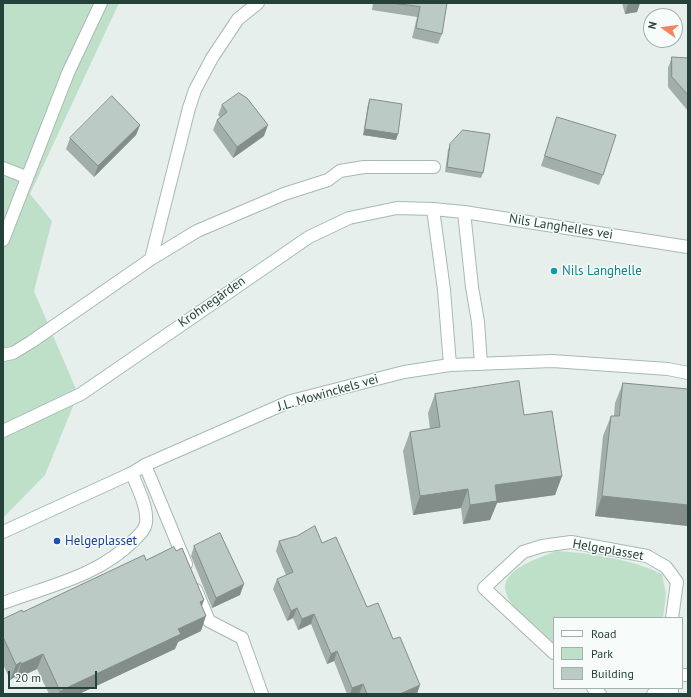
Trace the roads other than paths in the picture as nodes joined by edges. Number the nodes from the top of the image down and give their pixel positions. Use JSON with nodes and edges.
{"nodes":[{"id":1,"x":101,"y":3,"type":"edge"},
{"id":2,"x":258,"y":3,"type":"edge"},
{"id":3,"x":434,"y":167,"type":"dead end"},
{"id":4,"x":3,"y":168,"type":"edge"},
{"id":5,"x":26,"y":177,"type":"junction"},
{"id":6,"x":433,"y":209,"type":"junction"},
{"id":7,"x":464,"y":212,"type":"junction"},
{"id":8,"x":3,"y":240,"type":"edge"},
{"id":9,"x":688,"y":247,"type":"edge"},
{"id":10,"x":151,"y":259,"type":"junction"},
{"id":11,"x":3,"y":355,"type":"edge"},
{"id":12,"x":481,"y":364,"type":"junction"},
{"id":13,"x":450,"y":365,"type":"junction"},
{"id":14,"x":688,"y":373,"type":"edge"},
{"id":15,"x":3,"y":431,"type":"edge"},
{"id":16,"x":144,"y":465,"type":"junction"},
{"id":17,"x":132,"y":473,"type":"junction"},
{"id":18,"x":3,"y":532,"type":"edge"},
{"id":19,"x":3,"y":603,"type":"edge"},
{"id":20,"x":672,"y":617,"type":"edge"},
{"id":21,"x":553,"y":653,"type":"edge"},
{"id":22,"x":262,"y":694,"type":"edge"}],
"edges":[{"from":1,"to":5,"type":"main road"},
{"from":2,"to":10,"type":"main road"},
{"from":3,"to":10,"type":"main road"},
{"from":4,"to":5,"type":"main road"},
{"from":5,"to":8,"type":"main road"},
{"from":6,"to":7,"type":"main road","name":"Nils Langhelles vei"},
{"from":6,"to":13,"type":"main road"},
{"from":6,"to":15,"type":"main road","name":"Krohnegården"},
{"from":7,"to":9,"type":"main road","name":"Nils Langhelles vei"},
{"from":7,"to":12,"type":"main road"},
{"from":10,"to":11,"type":"main road"},
{"from":12,"to":13,"type":"main road","name":"J.L. Mowinckels vei"},
{"from":12,"to":14,"type":"main road","name":"J.L. Mowinckels vei"},
{"from":13,"to":16,"type":"main road","name":"J.L. Mowinckels vei"},
{"from":16,"to":17,"type":"main road","name":"J.L. Mowinckels vei"},
{"from":16,"to":22,"type":"main road"},
{"from":17,"to":18,"type":"main road","name":"J.L. Mowinckels vei"},
{"from":17,"to":19,"type":"main road"},
{"from":20,"to":21,"type":"main road","name":"Helgeplasset"}]}
